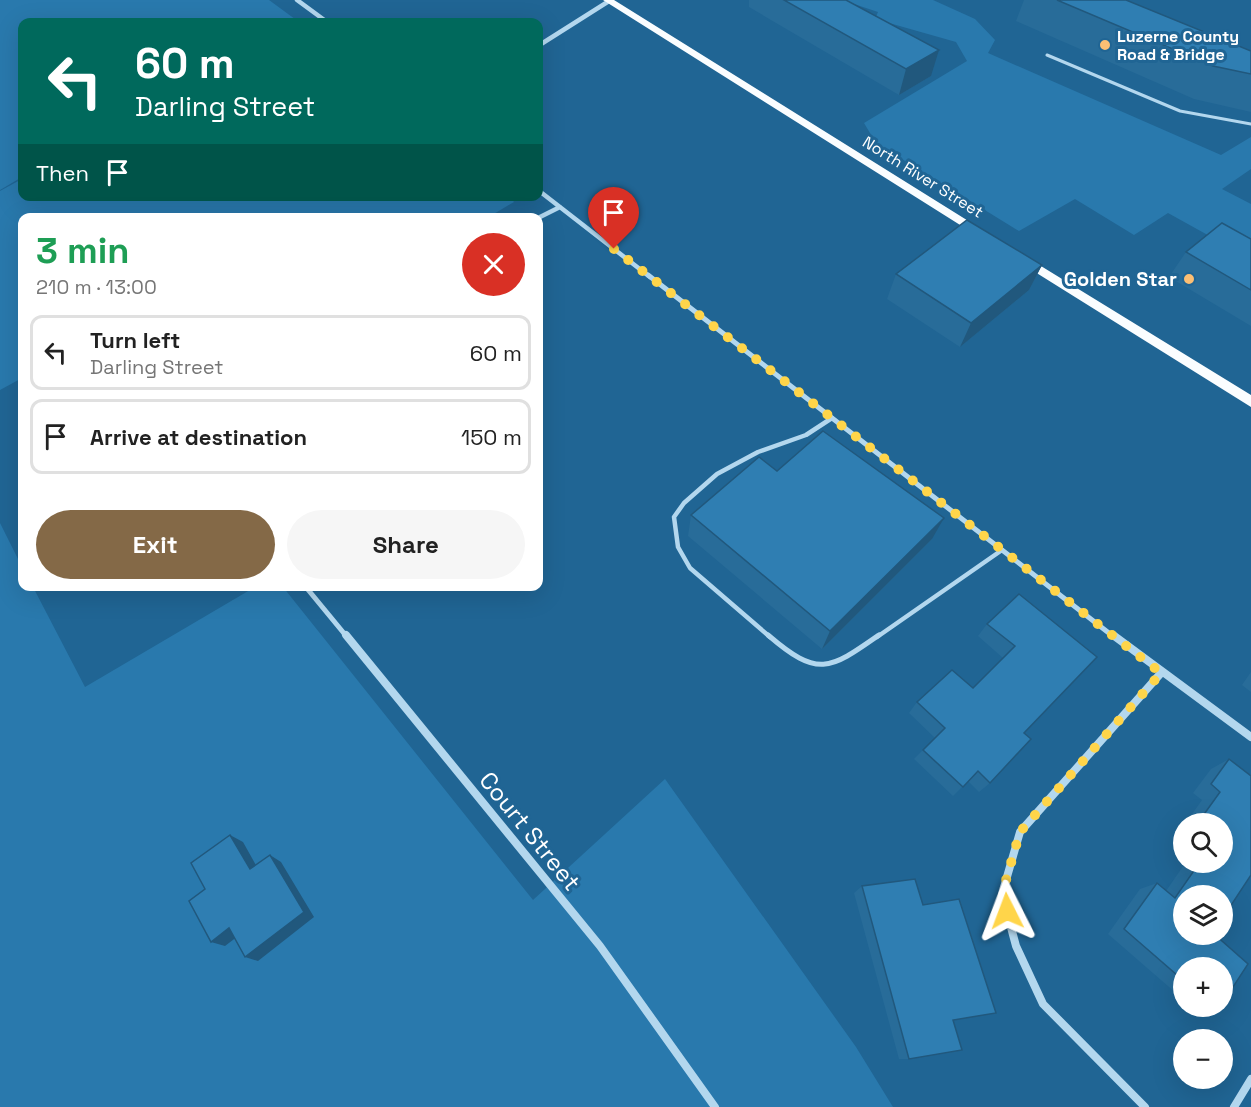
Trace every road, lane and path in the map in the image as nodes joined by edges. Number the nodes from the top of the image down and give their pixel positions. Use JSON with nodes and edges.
{"nodes":[{"id":1,"x":297,"y":0,"type":"edge"},
{"id":2,"x":609,"y":0,"type":"edge"},
{"id":3,"x":322,"y":18,"type":"edge"},
{"id":4,"x":543,"y":43,"type":"edge"},
{"id":5,"x":1047,"y":55,"type":"dead end"},
{"id":6,"x":1251,"y":124,"type":"edge"},
{"id":7,"x":543,"y":194,"type":"edge"},
{"id":8,"x":560,"y":207,"type":"junction"},
{"id":9,"x":543,"y":216,"type":"edge"},
{"id":10,"x":992,"y":240,"type":"edge"},
{"id":11,"x":1012,"y":252,"type":"edge"},
{"id":12,"x":1251,"y":402,"type":"edge"},
{"id":13,"x":832,"y":418,"type":"junction"},
{"id":14,"x":1002,"y":549,"type":"junction"},
{"id":15,"x":309,"y":591,"type":"edge"},
{"id":16,"x":1161,"y":673,"type":"junction"},
{"id":17,"x":1251,"y":737,"type":"edge"},
{"id":18,"x":1251,"y":1078,"type":"edge"},
{"id":19,"x":715,"y":1107,"type":"edge"},
{"id":20,"x":1145,"y":1107,"type":"edge"},
{"id":21,"x":1234,"y":1107,"type":"edge"}],
"edges":[{"from":1,"to":3,"type":"street"},
{"from":2,"to":4,"type":"street"},
{"from":2,"to":10,"type":"main road","name":"North River Street"},
{"from":5,"to":6,"type":"lane"},
{"from":7,"to":8,"type":"street"},
{"from":8,"to":9,"type":"street"},
{"from":8,"to":13,"type":"street"},
{"from":11,"to":12,"type":"main road"},
{"from":13,"to":14,"type":"street"},
{"from":13,"to":14,"type":"lane"},
{"from":14,"to":16,"type":"street"},
{"from":15,"to":19,"type":"street","name":"Court Street"},
{"from":16,"to":17,"type":"street"},
{"from":16,"to":20,"type":"street"},
{"from":18,"to":21,"type":"street"}]}
